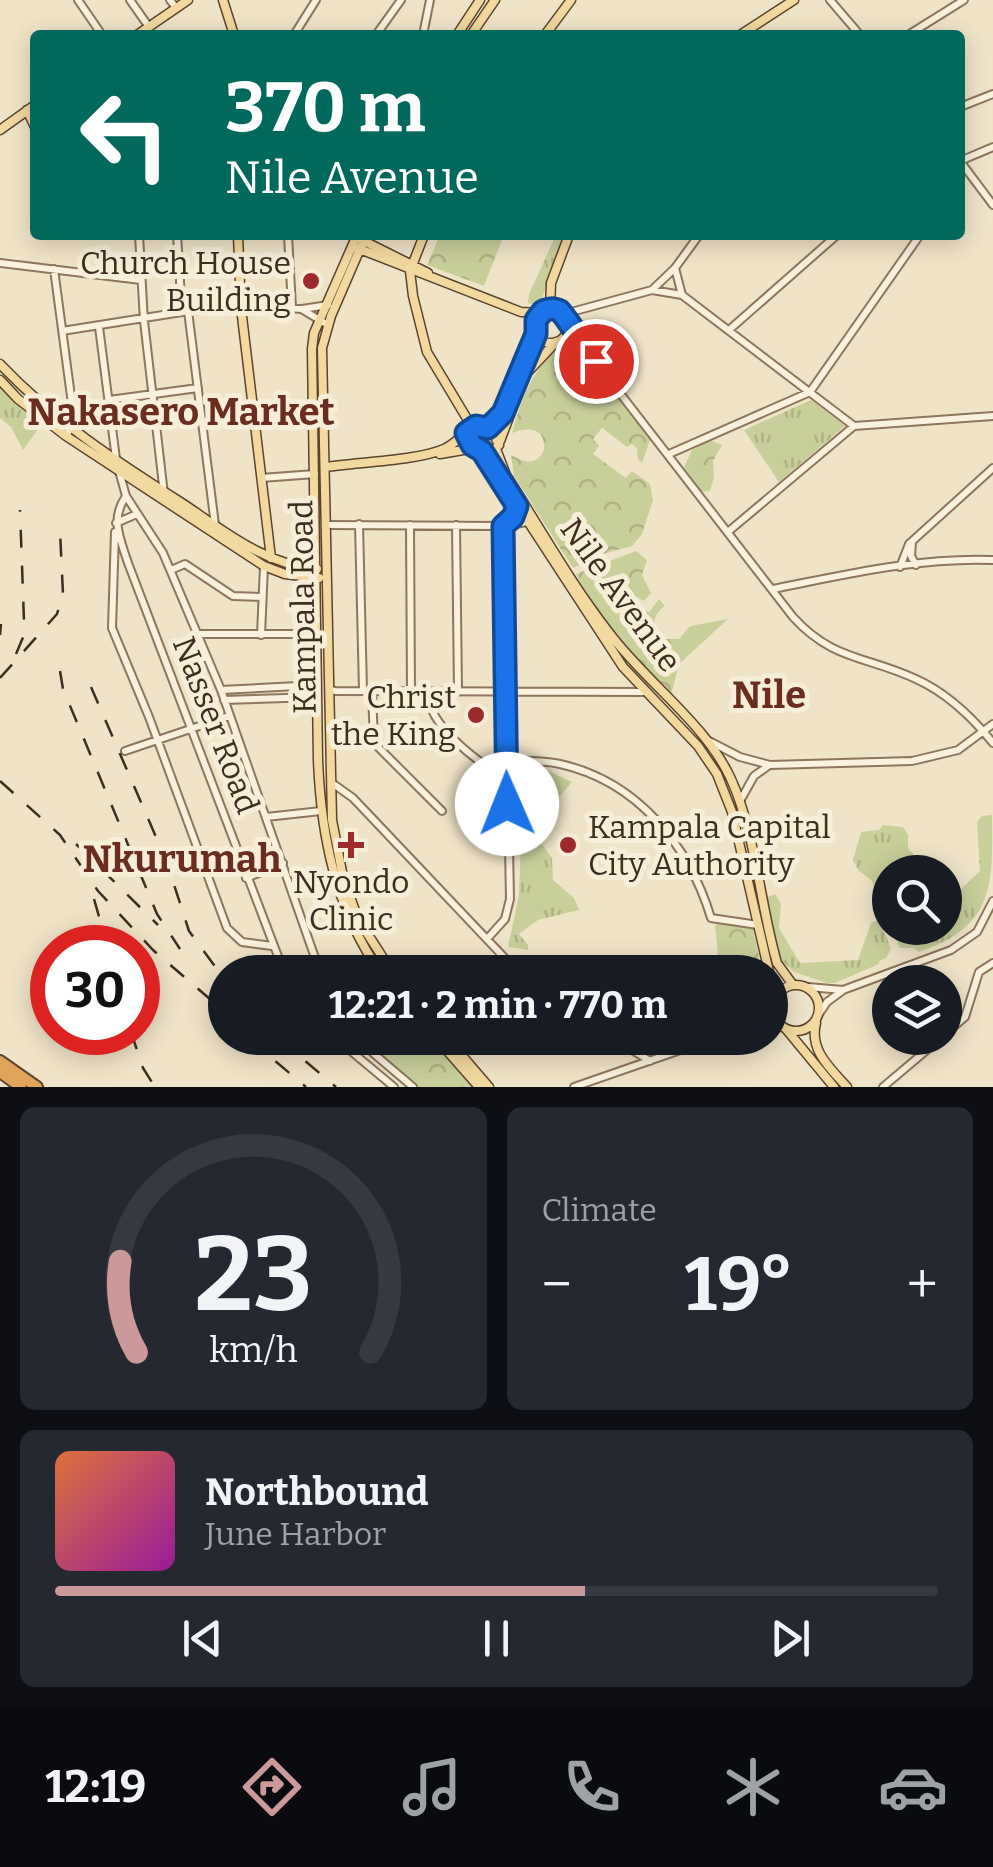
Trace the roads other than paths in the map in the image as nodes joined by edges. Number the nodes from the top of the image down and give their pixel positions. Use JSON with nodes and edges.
{"nodes":[{"id":1,"x":78,"y":0,"type":"edge"},
{"id":2,"x":130,"y":0,"type":"edge"},
{"id":3,"x":188,"y":0,"type":"edge"},
{"id":4,"x":222,"y":0,"type":"edge"},
{"id":5,"x":316,"y":0,"type":"edge"},
{"id":6,"x":401,"y":0,"type":"edge"},
{"id":7,"x":430,"y":0,"type":"edge"},
{"id":8,"x":480,"y":0,"type":"edge"},
{"id":9,"x":495,"y":0,"type":"edge"},
{"id":10,"x":570,"y":0,"type":"edge"},
{"id":11,"x":794,"y":0,"type":"edge"},
{"id":12,"x":830,"y":0,"type":"edge"},
{"id":13,"x":964,"y":0,"type":"edge"},
{"id":14,"x":173,"y":4,"type":"edge"},
{"id":15,"x":149,"y":27,"type":"junction"},
{"id":16,"x":99,"y":30,"type":"edge"},
{"id":17,"x":144,"y":30,"type":"edge"},
{"id":18,"x":232,"y":30,"type":"edge"},
{"id":19,"x":297,"y":30,"type":"edge"},
{"id":20,"x":380,"y":30,"type":"edge"},
{"id":21,"x":424,"y":30,"type":"edge"},
{"id":22,"x":460,"y":30,"type":"edge"},
{"id":23,"x":475,"y":30,"type":"edge"},
{"id":24,"x":549,"y":30,"type":"edge"},
{"id":25,"x":748,"y":30,"type":"edge"},
{"id":26,"x":856,"y":30,"type":"edge"},
{"id":27,"x":916,"y":30,"type":"edge"},
{"id":28,"x":993,"y":94,"type":"edge"},
{"id":29,"x":965,"y":105,"type":"edge"},
{"id":30,"x":30,"y":109,"type":"edge"},
{"id":31,"x":0,"y":130,"type":"edge"},
{"id":32,"x":993,"y":146,"type":"edge"},
{"id":33,"x":965,"y":159,"type":"edge"},
{"id":34,"x":965,"y":168,"type":"edge"},
{"id":35,"x":968,"y":172,"type":"junction"},
{"id":36,"x":965,"y":176,"type":"edge"},
{"id":37,"x":993,"y":205,"type":"edge"},
{"id":38,"x":140,"y":240,"type":"edge"},
{"id":39,"x":178,"y":240,"type":"edge"},
{"id":40,"x":238,"y":240,"type":"edge"},
{"id":41,"x":288,"y":240,"type":"edge"},
{"id":42,"x":422,"y":240,"type":"edge"},
{"id":43,"x":567,"y":240,"type":"edge"},
{"id":44,"x":695,"y":240,"type":"edge"},
{"id":45,"x":831,"y":240,"type":"edge"},
{"id":46,"x":916,"y":240,"type":"edge"},
{"id":47,"x":359,"y":241,"type":"edge"},
{"id":48,"x":0,"y":263,"type":"edge"},
{"id":49,"x":412,"y":267,"type":"junction"},
{"id":50,"x":675,"y":268,"type":"junction"},
{"id":51,"x":54,"y":269,"type":"junction"},
{"id":52,"x":141,"y":280,"type":"junction"},
{"id":53,"x":652,"y":290,"type":"junction"},
{"id":54,"x":682,"y":294,"type":"junction"},
{"id":55,"x":331,"y":305,"type":"junction"},
{"id":56,"x":292,"y":307,"type":"junction"},
{"id":57,"x":241,"y":308,"type":"junction"},
{"id":58,"x":302,"y":309,"type":"junction"},
{"id":59,"x":550,"y":309,"type":"junction"},
{"id":60,"x":185,"y":312,"type":"junction"},
{"id":61,"x":522,"y":312,"type":"junction"},
{"id":62,"x":540,"y":313,"type":"junction"},
{"id":63,"x":567,"y":320,"type":"junction"},
{"id":64,"x":144,"y":321,"type":"junction"},
{"id":65,"x":324,"y":323,"type":"junction"},
{"id":66,"x":99,"y":326,"type":"junction"},
{"id":67,"x":729,"y":330,"type":"junction"},
{"id":68,"x":536,"y":331,"type":"junction"},
{"id":69,"x":62,"y":332,"type":"junction"},
{"id":70,"x":560,"y":339,"type":"junction"},
{"id":71,"x":577,"y":339,"type":"junction"},
{"id":72,"x":0,"y":364,"type":"edge"},
{"id":73,"x":0,"y":380,"type":"edge"},
{"id":74,"x":20,"y":384,"type":"junction"},
{"id":75,"x":198,"y":388,"type":"junction"},
{"id":76,"x":12,"y":392,"type":"junction"},
{"id":77,"x":810,"y":392,"type":"junction"},
{"id":78,"x":152,"y":394,"type":"junction"},
{"id":79,"x":109,"y":400,"type":"junction"},
{"id":80,"x":993,"y":416,"type":"edge"},
{"id":81,"x":854,"y":426,"type":"junction"},
{"id":82,"x":488,"y":428,"type":"junction"},
{"id":83,"x":470,"y":430,"type":"junction"},
{"id":84,"x":69,"y":432,"type":"junction"},
{"id":85,"x":498,"y":446,"type":"junction"},
{"id":86,"x":479,"y":450,"type":"junction"},
{"id":87,"x":669,"y":454,"type":"junction"},
{"id":88,"x":118,"y":467,"type":"junction"},
{"id":89,"x":993,"y":468,"type":"edge"},
{"id":90,"x":326,"y":469,"type":"junction"},
{"id":91,"x":315,"y":474,"type":"junction"},
{"id":92,"x":262,"y":478,"type":"junction"},
{"id":93,"x":137,"y":483,"type":"junction"},
{"id":94,"x":164,"y":496,"type":"junction"},
{"id":95,"x":128,"y":500,"type":"junction"},
{"id":96,"x":517,"y":506,"type":"junction"},
{"id":97,"x":137,"y":514,"type":"junction"},
{"id":98,"x":527,"y":522,"type":"junction"},
{"id":99,"x":360,"y":524,"type":"junction"},
{"id":100,"x":456,"y":524,"type":"junction"},
{"id":101,"x":116,"y":525,"type":"junction"},
{"id":102,"x":326,"y":525,"type":"junction"},
{"id":103,"x":410,"y":525,"type":"junction"},
{"id":104,"x":506,"y":525,"type":"junction"},
{"id":105,"x":215,"y":526,"type":"junction"},
{"id":106,"x":729,"y":531,"type":"junction"},
{"id":107,"x":912,"y":541,"type":"junction"},
{"id":108,"x":993,"y":560,"type":"edge"},
{"id":109,"x":128,"y":562,"type":"junction"},
{"id":110,"x":267,"y":562,"type":"junction"},
{"id":111,"x":916,"y":565,"type":"junction"},
{"id":112,"x":900,"y":567,"type":"junction"},
{"id":113,"x":113,"y":570,"type":"junction"},
{"id":114,"x":171,"y":570,"type":"junction"},
{"id":115,"x":314,"y":574,"type":"junction"},
{"id":116,"x":326,"y":574,"type":"junction"},
{"id":117,"x":794,"y":583,"type":"junction"},
{"id":118,"x":772,"y":589,"type":"junction"},
{"id":119,"x":262,"y":597,"type":"junction"},
{"id":120,"x":785,"y":606,"type":"junction"},
{"id":121,"x":198,"y":634,"type":"junction"},
{"id":122,"x":315,"y":634,"type":"junction"},
{"id":123,"x":261,"y":635,"type":"junction"},
{"id":124,"x":636,"y":681,"type":"junction"},
{"id":125,"x":317,"y":685,"type":"junction"},
{"id":126,"x":265,"y":686,"type":"junction"},
{"id":127,"x":221,"y":690,"type":"junction"},
{"id":128,"x":626,"y":690,"type":"junction"},
{"id":129,"x":368,"y":691,"type":"junction"},
{"id":130,"x":428,"y":691,"type":"junction"},
{"id":131,"x":458,"y":691,"type":"junction"},
{"id":132,"x":506,"y":691,"type":"junction"},
{"id":133,"x":411,"y":692,"type":"junction"},
{"id":134,"x":646,"y":692,"type":"junction"},
{"id":135,"x":327,"y":693,"type":"junction"},
{"id":136,"x":265,"y":697,"type":"junction"},
{"id":137,"x":224,"y":700,"type":"junction"},
{"id":138,"x":229,"y":716,"type":"junction"},
{"id":139,"x":993,"y":724,"type":"edge"},
{"id":140,"x":192,"y":730,"type":"junction"},
{"id":141,"x":984,"y":732,"type":"junction"},
{"id":142,"x":158,"y":740,"type":"junction"},
{"id":143,"x":708,"y":740,"type":"junction"},
{"id":144,"x":993,"y":743,"type":"edge"},
{"id":145,"x":125,"y":752,"type":"dead end"},
{"id":146,"x":506,"y":757,"type":"junction"},
{"id":147,"x":485,"y":764,"type":"junction"},
{"id":148,"x":770,"y":765,"type":"junction"},
{"id":149,"x":506,"y":777,"type":"junction"},
{"id":150,"x":330,"y":782,"type":"junction"},
{"id":151,"x":353,"y":798,"type":"junction"},
{"id":152,"x":331,"y":802,"type":"junction"},
{"id":153,"x":740,"y":802,"type":"junction"},
{"id":154,"x":321,"y":810,"type":"junction"},
{"id":155,"x":442,"y":811,"type":"dead end"},
{"id":156,"x":266,"y":817,"type":"junction"},
{"id":157,"x":283,"y":863,"type":"junction"},
{"id":158,"x":246,"y":878,"type":"junction"},
{"id":159,"x":993,"y":901,"type":"edge"},
{"id":160,"x":759,"y":925,"type":"junction"},
{"id":161,"x":487,"y":939,"type":"junction"},
{"id":162,"x":272,"y":946,"type":"junction"},
{"id":163,"x":276,"y":955,"type":"edge"},
{"id":164,"x":314,"y":955,"type":"edge"},
{"id":165,"x":369,"y":955,"type":"edge"},
{"id":166,"x":380,"y":955,"type":"edge"},
{"id":167,"x":502,"y":955,"type":"edge"},
{"id":168,"x":766,"y":955,"type":"edge"},
{"id":169,"x":993,"y":962,"type":"edge"},
{"id":170,"x":793,"y":984,"type":"junction"},
{"id":171,"x":788,"y":986,"type":"edge"},
{"id":172,"x":808,"y":987,"type":"junction"},
{"id":173,"x":843,"y":990,"type":"junction"},
{"id":174,"x":818,"y":1016,"type":"junction"},
{"id":175,"x":962,"y":1018,"type":"edge"},
{"id":176,"x":788,"y":1028,"type":"edge"},
{"id":177,"x":788,"y":1033,"type":"edge"},
{"id":178,"x":356,"y":1055,"type":"edge"},
{"id":179,"x":372,"y":1055,"type":"edge"},
{"id":180,"x":374,"y":1055,"type":"edge"},
{"id":181,"x":454,"y":1055,"type":"edge"},
{"id":182,"x":458,"y":1055,"type":"edge"},
{"id":183,"x":635,"y":1055,"type":"edge"},
{"id":184,"x":641,"y":1055,"type":"edge"},
{"id":185,"x":665,"y":1055,"type":"edge"},
{"id":186,"x":921,"y":1055,"type":"edge"},
{"id":187,"x":0,"y":1060,"type":"edge"},
{"id":188,"x":650,"y":1060,"type":"junction"},
{"id":189,"x":638,"y":1065,"type":"junction"},
{"id":190,"x":372,"y":1068,"type":"junction"},
{"id":191,"x":0,"y":1072,"type":"edge"},
{"id":192,"x":596,"y":1080,"type":"junction"},
{"id":193,"x":20,"y":1087,"type":"edge"},
{"id":194,"x":36,"y":1087,"type":"edge"},
{"id":195,"x":394,"y":1087,"type":"edge"},
{"id":196,"x":413,"y":1087,"type":"edge"},
{"id":197,"x":479,"y":1087,"type":"edge"},
{"id":198,"x":489,"y":1087,"type":"edge"},
{"id":199,"x":574,"y":1087,"type":"edge"},
{"id":200,"x":602,"y":1087,"type":"edge"},
{"id":201,"x":834,"y":1087,"type":"edge"},
{"id":202,"x":848,"y":1087,"type":"edge"},
{"id":203,"x":883,"y":1087,"type":"edge"}],
"edges":[{"from":1,"to":16,"type":"street"},
{"from":2,"to":15,"type":"street"},
{"from":3,"to":14,"type":"main road"},
{"from":4,"to":18,"type":"main road"},
{"from":5,"to":19,"type":"street"},
{"from":6,"to":20,"type":"street"},
{"from":7,"to":21,"type":"street"},
{"from":8,"to":22,"type":"main road"},
{"from":9,"to":23,"type":"main road"},
{"from":10,"to":24,"type":"main road"},
{"from":11,"to":25,"type":"main road"},
{"from":12,"to":26,"type":"street"},
{"from":13,"to":27,"type":"street"},
{"from":14,"to":15,"type":"main road"},
{"from":15,"to":17,"type":"main road"},
{"from":28,"to":29,"type":"street"},
{"from":30,"to":31,"type":"main road"},
{"from":32,"to":33,"type":"street"},
{"from":34,"to":35,"type":"street"},
{"from":35,"to":36,"type":"street"},
{"from":35,"to":37,"type":"street"},
{"from":38,"to":52,"type":"street"},
{"from":39,"to":60,"type":"street"},
{"from":40,"to":57,"type":"main road"},
{"from":41,"to":56,"type":"street"},
{"from":42,"to":49,"type":"main road"},
{"from":43,"to":59,"type":"main road"},
{"from":44,"to":50,"type":"street"},
{"from":45,"to":67,"type":"street"},
{"from":46,"to":77,"type":"street"},
{"from":47,"to":49,"type":"main road"},
{"from":47,"to":55,"type":"main road","name":"Kampala Road"},
{"from":48,"to":51,"type":"street"},
{"from":49,"to":61,"type":"main road"},
{"from":49,"to":83,"type":"main road","name":"Nile Avenue"},
{"from":50,"to":53,"type":"street"},
{"from":50,"to":54,"type":"street"},
{"from":51,"to":52,"type":"street"},
{"from":51,"to":69,"type":"street"},
{"from":52,"to":64,"type":"street"},
{"from":53,"to":54,"type":"street"},
{"from":53,"to":63,"type":"street"},
{"from":54,"to":67,"type":"street"},
{"from":55,"to":58,"type":"street"},
{"from":55,"to":65,"type":"main road","name":"Kampala Road"},
{"from":56,"to":57,"type":"street"},
{"from":56,"to":58,"type":"street"},
{"from":57,"to":60,"type":"street"},
{"from":57,"to":92,"type":"main road"},
{"from":58,"to":65,"type":"street"},
{"from":59,"to":62,"type":"main road"},
{"from":59,"to":63,"type":"main road"},
{"from":60,"to":64,"type":"street"},
{"from":60,"to":75,"type":"street"},
{"from":61,"to":62,"type":"main road"},
{"from":61,"to":68,"type":"main road"},
{"from":62,"to":68,"type":"main road"},
{"from":63,"to":70,"type":"main road"},
{"from":63,"to":71,"type":"street"},
{"from":64,"to":66,"type":"street"},
{"from":64,"to":78,"type":"street"},
{"from":65,"to":90,"type":"main road","name":"Kampala Road"},
{"from":65,"to":91,"type":"main road","name":"Kampala Road"},
{"from":66,"to":69,"type":"street"},
{"from":66,"to":79,"type":"street"},
{"from":67,"to":77,"type":"street"},
{"from":68,"to":70,"type":"main road"},
{"from":68,"to":82,"type":"main road"},
{"from":69,"to":84,"type":"street"},
{"from":70,"to":71,"type":"street"},
{"from":70,"to":85,"type":"main road"},
{"from":71,"to":87,"type":"street"},
{"from":72,"to":74,"type":"main road"},
{"from":73,"to":76,"type":"main road"},
{"from":74,"to":76,"type":"main road"},
{"from":74,"to":84,"type":"main road"},
{"from":75,"to":78,"type":"street"},
{"from":75,"to":105,"type":"street"},
{"from":76,"to":84,"type":"main road"},
{"from":77,"to":81,"type":"street"},
{"from":77,"to":87,"type":"street"},
{"from":78,"to":79,"type":"street"},
{"from":78,"to":94,"type":"street"},
{"from":79,"to":88,"type":"street"},
{"from":80,"to":81,"type":"street"},
{"from":81,"to":106,"type":"street"},
{"from":82,"to":83,"type":"main road"},
{"from":82,"to":85,"type":"main road","name":"Nile Avenue"},
{"from":83,"to":86,"type":"main road","name":"Nile Avenue"},
{"from":83,"to":90,"type":"main road"},
{"from":84,"to":88,"type":"main road"},
{"from":85,"to":86,"type":"main road"},
{"from":85,"to":143,"type":"main road","name":"Nile Avenue"},
{"from":86,"to":90,"type":"main road"},
{"from":86,"to":96,"type":"main road","name":"Nile Avenue"},
{"from":87,"to":106,"type":"street"},
{"from":88,"to":93,"type":"main road"},
{"from":88,"to":94,"type":"main road"},
{"from":88,"to":95,"type":"street"},
{"from":89,"to":107,"type":"street"},
{"from":90,"to":102,"type":"main road","name":"Kampala Road"},
{"from":91,"to":92,"type":"street"},
{"from":91,"to":115,"type":"main road","name":"Kampala Road"},
{"from":92,"to":110,"type":"main road"},
{"from":93,"to":94,"type":"main road"},
{"from":93,"to":95,"type":"street"},
{"from":94,"to":105,"type":"main road"},
{"from":94,"to":110,"type":"main road"},
{"from":95,"to":97,"type":"street"},
{"from":95,"to":101,"type":"street"},
{"from":96,"to":98,"type":"main road","name":"Nile Avenue"},
{"from":96,"to":104,"type":"street"},
{"from":97,"to":101,"type":"street"},
{"from":97,"to":114,"type":"street"},
{"from":98,"to":104,"type":"street"},
{"from":98,"to":124,"type":"main road","name":"Nile Avenue"},
{"from":99,"to":102,"type":"street"},
{"from":99,"to":103,"type":"street"},
{"from":99,"to":129,"type":"street"},
{"from":100,"to":103,"type":"street"},
{"from":100,"to":104,"type":"street"},
{"from":100,"to":131,"type":"street"},
{"from":101,"to":109,"type":"street","name":"Nasser Road"},
{"from":101,"to":113,"type":"street"},
{"from":102,"to":116,"type":"main road","name":"Kampala Road"},
{"from":103,"to":133,"type":"street"},
{"from":104,"to":132,"type":"street"},
{"from":105,"to":110,"type":"main road"},
{"from":106,"to":118,"type":"street"},
{"from":107,"to":111,"type":"street"},
{"from":107,"to":112,"type":"street"},
{"from":108,"to":111,"type":"street"},
{"from":109,"to":113,"type":"street"},
{"from":109,"to":140,"type":"street","name":"Nasser Road"},
{"from":110,"to":115,"type":"main road"},
{"from":110,"to":119,"type":"street"},
{"from":111,"to":112,"type":"street"},
{"from":112,"to":117,"type":"street"},
{"from":113,"to":142,"type":"street"},
{"from":114,"to":119,"type":"street"},
{"from":114,"to":121,"type":"street"},
{"from":115,"to":116,"type":"main road"},
{"from":115,"to":122,"type":"main road","name":"Kampala Road"},
{"from":116,"to":135,"type":"main road","name":"Kampala Road"},
{"from":117,"to":118,"type":"street"},
{"from":117,"to":120,"type":"street"},
{"from":118,"to":120,"type":"street"},
{"from":119,"to":123,"type":"street"},
{"from":120,"to":141,"type":"street"},
{"from":121,"to":123,"type":"street"},
{"from":121,"to":127,"type":"street"},
{"from":122,"to":123,"type":"street"},
{"from":122,"to":125,"type":"main road","name":"Kampala Road"},
{"from":124,"to":128,"type":"street"},
{"from":124,"to":134,"type":"main road","name":"Nile Avenue"},
{"from":125,"to":126,"type":"street"},
{"from":125,"to":135,"type":"main road","name":"Kampala Road"},
{"from":126,"to":127,"type":"street"},
{"from":126,"to":136,"type":"street"},
{"from":127,"to":137,"type":"street"},
{"from":128,"to":132,"type":"street"},
{"from":128,"to":134,"type":"street"},
{"from":129,"to":133,"type":"street"},
{"from":129,"to":135,"type":"street"},
{"from":129,"to":155,"type":"street"},
{"from":130,"to":131,"type":"street"},
{"from":130,"to":133,"type":"street"},
{"from":130,"to":147,"type":"street"},
{"from":131,"to":132,"type":"street"},
{"from":132,"to":146,"type":"street"},
{"from":134,"to":160,"type":"main road","name":"Nile Avenue"},
{"from":135,"to":136,"type":"street"},
{"from":135,"to":150,"type":"main road","name":"Kampala Road"},
{"from":135,"to":154,"type":"main road","name":"Kampala Road"},
{"from":136,"to":137,"type":"street"},
{"from":137,"to":138,"type":"street"},
{"from":138,"to":140,"type":"street"},
{"from":138,"to":156,"type":"street"},
{"from":139,"to":141,"type":"street"},
{"from":140,"to":142,"type":"street"},
{"from":140,"to":158,"type":"street","name":"Nasser Road"},
{"from":141,"to":144,"type":"street"},
{"from":141,"to":148,"type":"street"},
{"from":142,"to":145,"type":"street"},
{"from":142,"to":162,"type":"street"},
{"from":143,"to":148,"type":"street"},
{"from":143,"to":153,"type":"main road","name":"Nile Avenue"},
{"from":146,"to":147,"type":"street"},
{"from":146,"to":149,"type":"street"},
{"from":146,"to":160,"type":"street"},
{"from":147,"to":149,"type":"street"},
{"from":148,"to":153,"type":"street"},
{"from":149,"to":161,"type":"street"},
{"from":150,"to":151,"type":"street"},
{"from":150,"to":152,"type":"main road","name":"Kampala Road"},
{"from":151,"to":152,"type":"street"},
{"from":151,"to":161,"type":"street"},
{"from":152,"to":166,"type":"main road","name":"Kampala Road"},
{"from":153,"to":170,"type":"main road","name":"Nile Avenue"},
{"from":154,"to":156,"type":"street"},
{"from":154,"to":165,"type":"main road","name":"Kampala Road"},
{"from":156,"to":157,"type":"street"},
{"from":157,"to":158,"type":"street"},
{"from":157,"to":164,"type":"street"},
{"from":158,"to":162,"type":"street","name":"Nasser Road"},
{"from":159,"to":173,"type":"street"},
{"from":160,"to":168,"type":"main road","name":"Nile Avenue"},
{"from":161,"to":167,"type":"street"},
{"from":162,"to":163,"type":"street","name":"Nasser Road"},
{"from":169,"to":175,"type":"street"},
{"from":170,"to":171,"type":"main road"},
{"from":170,"to":172,"type":"main road"},
{"from":172,"to":173,"type":"street"},
{"from":172,"to":174,"type":"main road"},
{"from":173,"to":174,"type":"street"},
{"from":174,"to":176,"type":"main road"},
{"from":174,"to":202,"type":"main road"},
{"from":177,"to":201,"type":"main road"},
{"from":178,"to":190,"type":"street"},
{"from":179,"to":190,"type":"street"},
{"from":180,"to":196,"type":"street"},
{"from":181,"to":197,"type":"main road"},
{"from":182,"to":198,"type":"main road"},
{"from":183,"to":189,"type":"street"},
{"from":184,"to":188,"type":"street"},
{"from":185,"to":188,"type":"street"},
{"from":186,"to":203,"type":"street"},
{"from":187,"to":194,"type":"highway"},
{"from":188,"to":189,"type":"street"},
{"from":189,"to":192,"type":"street"},
{"from":190,"to":195,"type":"street"},
{"from":191,"to":193,"type":"highway"},
{"from":192,"to":199,"type":"street"},
{"from":192,"to":200,"type":"street"}]}
